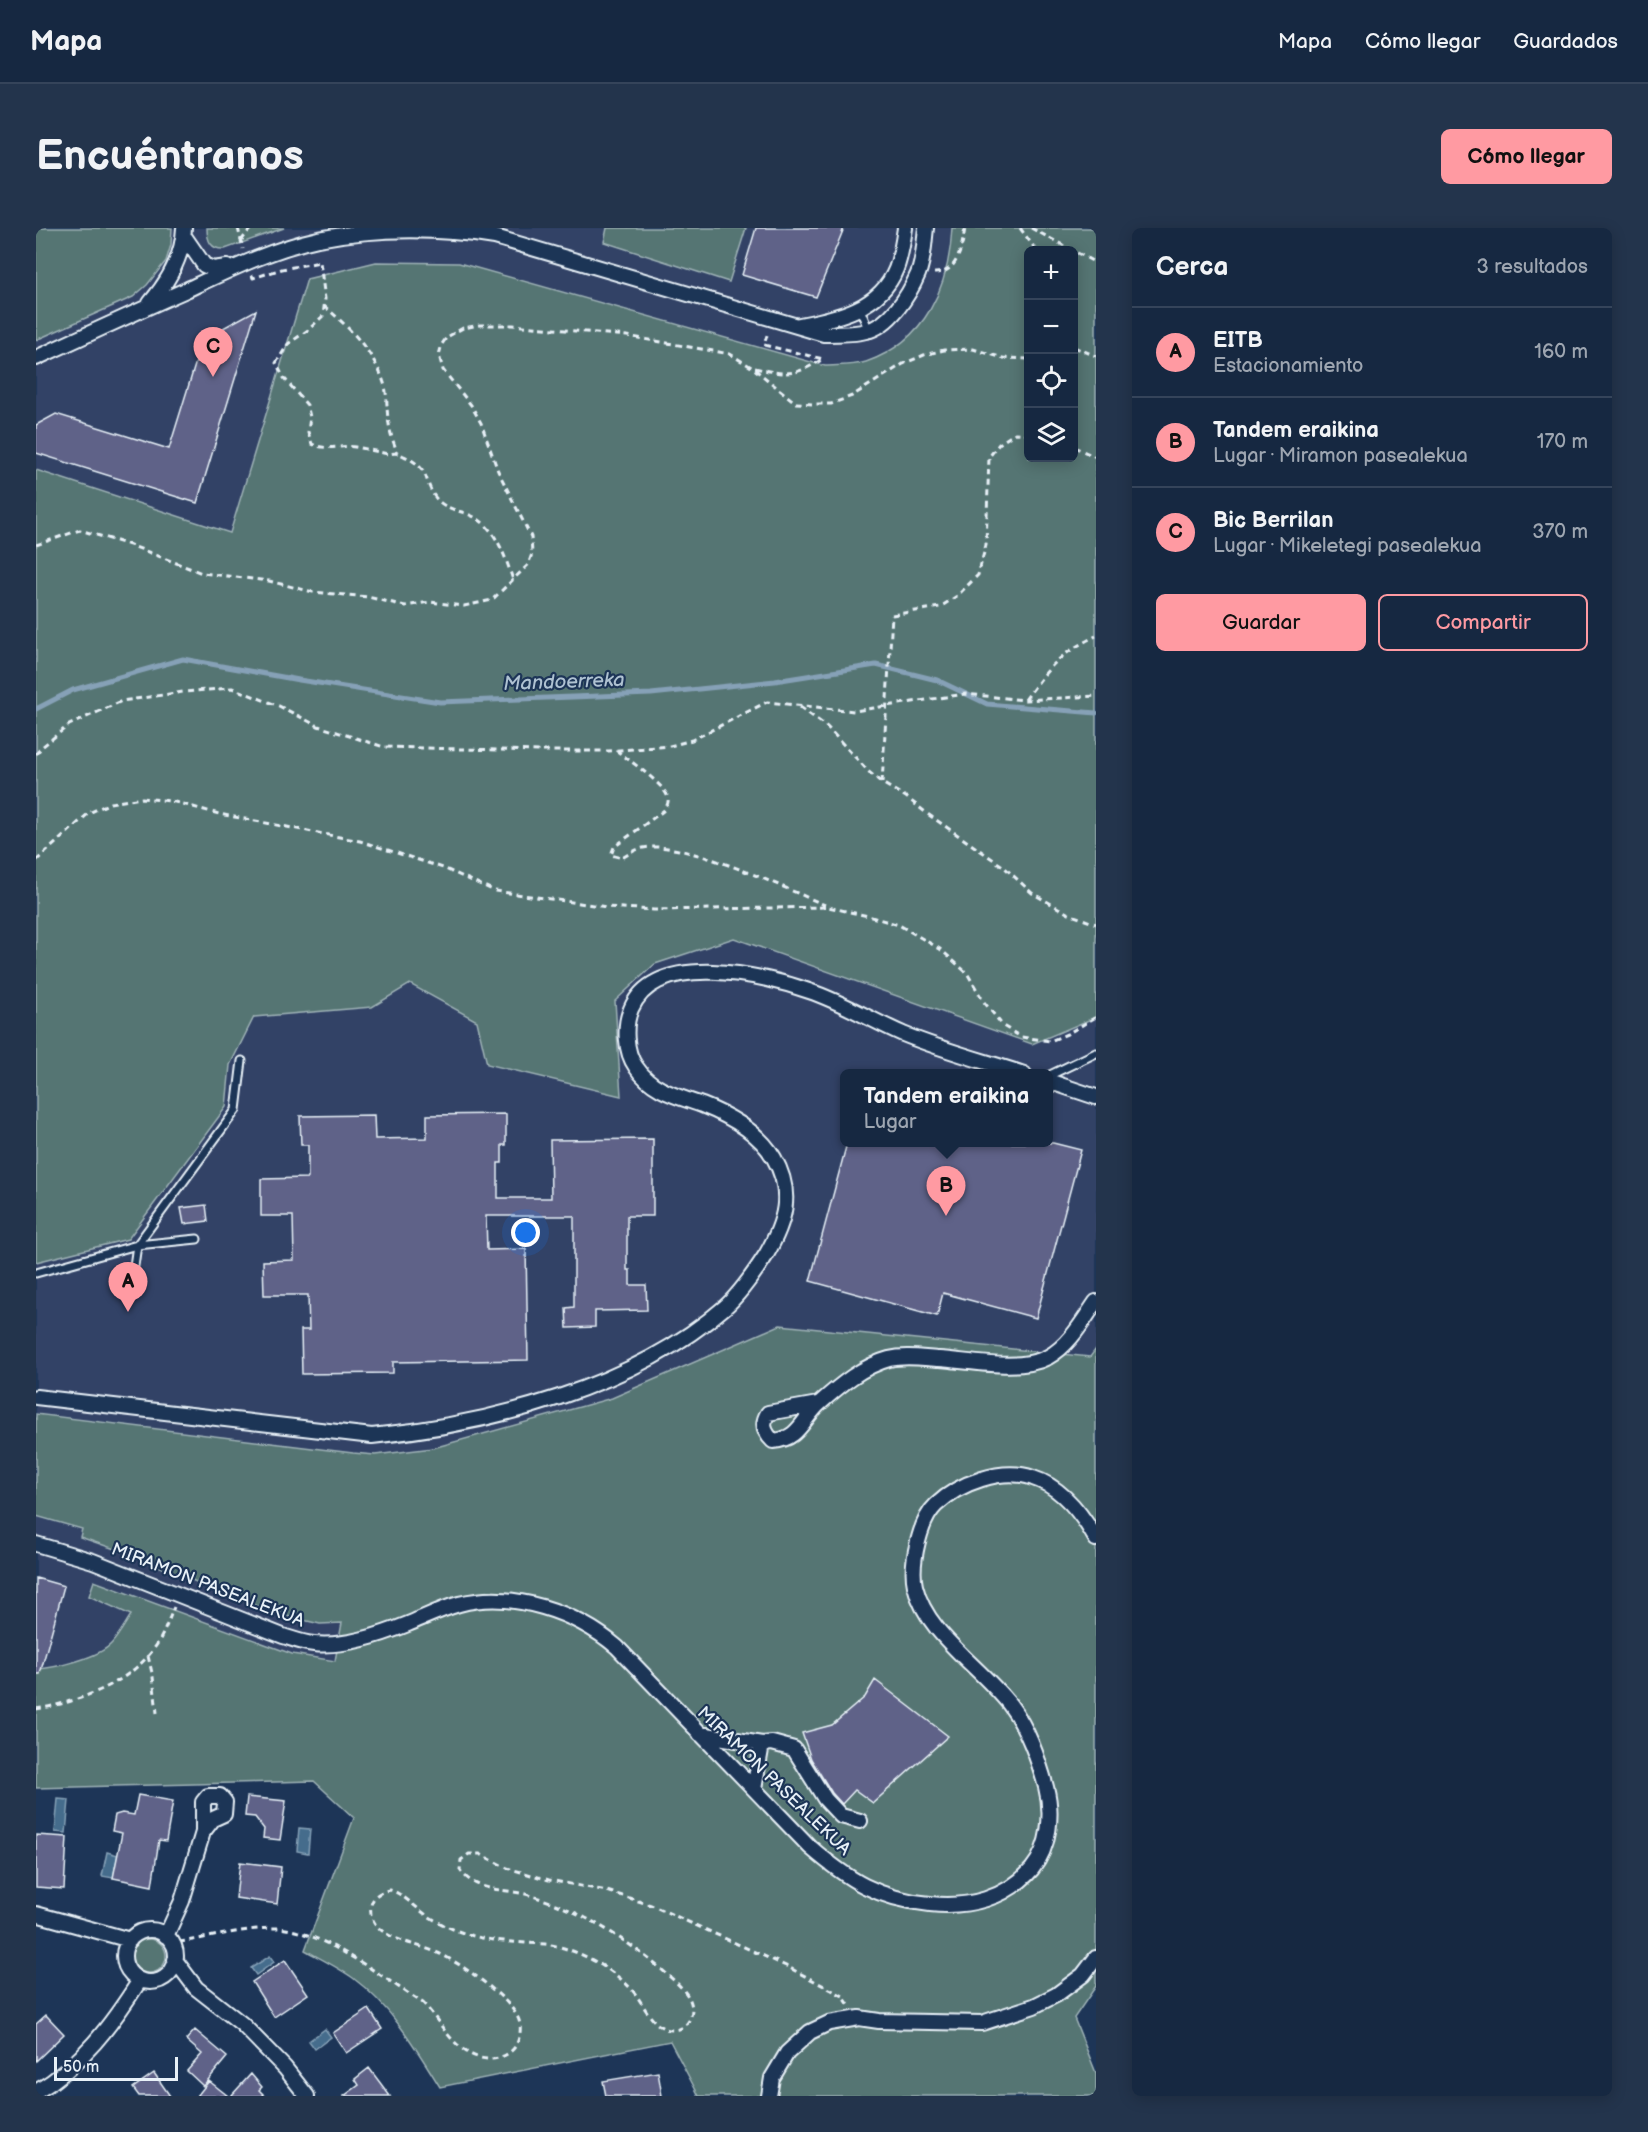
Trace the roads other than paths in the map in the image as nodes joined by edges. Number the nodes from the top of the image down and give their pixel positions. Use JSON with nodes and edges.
{"nodes":[{"id":1,"x":905,"y":228,"type":"edge"},
{"id":2,"x":926,"y":228,"type":"edge"},
{"id":3,"x":184,"y":232,"type":"edge"},
{"id":4,"x":247,"y":262,"type":"junction"},
{"id":5,"x":147,"y":307,"type":"junction"},
{"id":6,"x":860,"y":309,"type":"junction"},
{"id":7,"x":795,"y":326,"type":"junction"},
{"id":8,"x":869,"y":331,"type":"junction"},
{"id":9,"x":36,"y":358,"type":"edge"},
{"id":10,"x":1096,"y":1053,"type":"edge"},
{"id":11,"x":242,"y":1062,"type":"dead end"},
{"id":12,"x":1009,"y":1069,"type":"edge"},
{"id":13,"x":1053,"y":1074,"type":"edge"},
{"id":14,"x":1053,"y":1083,"type":"edge"},
{"id":15,"x":1096,"y":1097,"type":"edge"},
{"id":16,"x":197,"y":1239,"type":"dead end"},
{"id":17,"x":138,"y":1245,"type":"junction"},
{"id":18,"x":36,"y":1273,"type":"edge"},
{"id":19,"x":132,"y":1287,"type":"dead end"},
{"id":20,"x":1096,"y":1302,"type":"edge"},
{"id":21,"x":36,"y":1397,"type":"edge"},
{"id":22,"x":818,"y":1404,"type":"dead end"},
{"id":23,"x":1096,"y":1539,"type":"edge"},
{"id":24,"x":36,"y":1544,"type":"edge"},
{"id":25,"x":700,"y":1734,"type":"junction"},
{"id":26,"x":762,"y":1744,"type":"junction"},
{"id":27,"x":754,"y":1789,"type":"junction"},
{"id":28,"x":209,"y":1816,"type":"dead end"},
{"id":29,"x":860,"y":1821,"type":"dead end"},
{"id":30,"x":36,"y":1914,"type":"edge"},
{"id":31,"x":130,"y":1940,"type":"junction"},
{"id":32,"x":169,"y":1940,"type":"junction"},
{"id":33,"x":1096,"y":1958,"type":"edge"},
{"id":34,"x":175,"y":1960,"type":"junction"},
{"id":35,"x":162,"y":1979,"type":"junction"},
{"id":36,"x":140,"y":1980,"type":"junction"},
{"id":37,"x":196,"y":1988,"type":"junction"},
{"id":38,"x":36,"y":2092,"type":"edge"},
{"id":39,"x":307,"y":2096,"type":"edge"},
{"id":40,"x":769,"y":2096,"type":"edge"}],
"edges":[{"from":1,"to":6,"type":"street"},
{"from":2,"to":8,"type":"street"},
{"from":3,"to":4,"type":"street"},
{"from":3,"to":5,"type":"street"},
{"from":4,"to":5,"type":"street"},
{"from":4,"to":7,"type":"street"},
{"from":5,"to":9,"type":"street"},
{"from":6,"to":7,"type":"street"},
{"from":6,"to":8,"type":"lane"},
{"from":7,"to":8,"type":"street"},
{"from":10,"to":13,"type":"lane"},
{"from":11,"to":17,"type":"lane"},
{"from":12,"to":21,"type":"street"},
{"from":14,"to":15,"type":"street"},
{"from":16,"to":17,"type":"lane"},
{"from":17,"to":18,"type":"lane"},
{"from":17,"to":19,"type":"lane"},
{"from":20,"to":22,"type":"street"},
{"from":23,"to":27,"type":"street","name":"MIRAMON PASEALEKUA"},
{"from":24,"to":25,"type":"street","name":"MIRAMON PASEALEKUA"},
{"from":25,"to":26,"type":"street"},
{"from":25,"to":27,"type":"street","name":"MIRAMON PASEALEKUA"},
{"from":26,"to":27,"type":"street"},
{"from":26,"to":29,"type":"street"},
{"from":28,"to":32,"type":"street"},
{"from":30,"to":31,"type":"street"},
{"from":31,"to":32,"type":"street"},
{"from":31,"to":36,"type":"street"},
{"from":32,"to":34,"type":"street"},
{"from":33,"to":40,"type":"street"},
{"from":34,"to":35,"type":"street"},
{"from":34,"to":37,"type":"street"},
{"from":35,"to":36,"type":"street"},
{"from":35,"to":37,"type":"street"},
{"from":36,"to":38,"type":"street"},
{"from":37,"to":39,"type":"street"}]}
